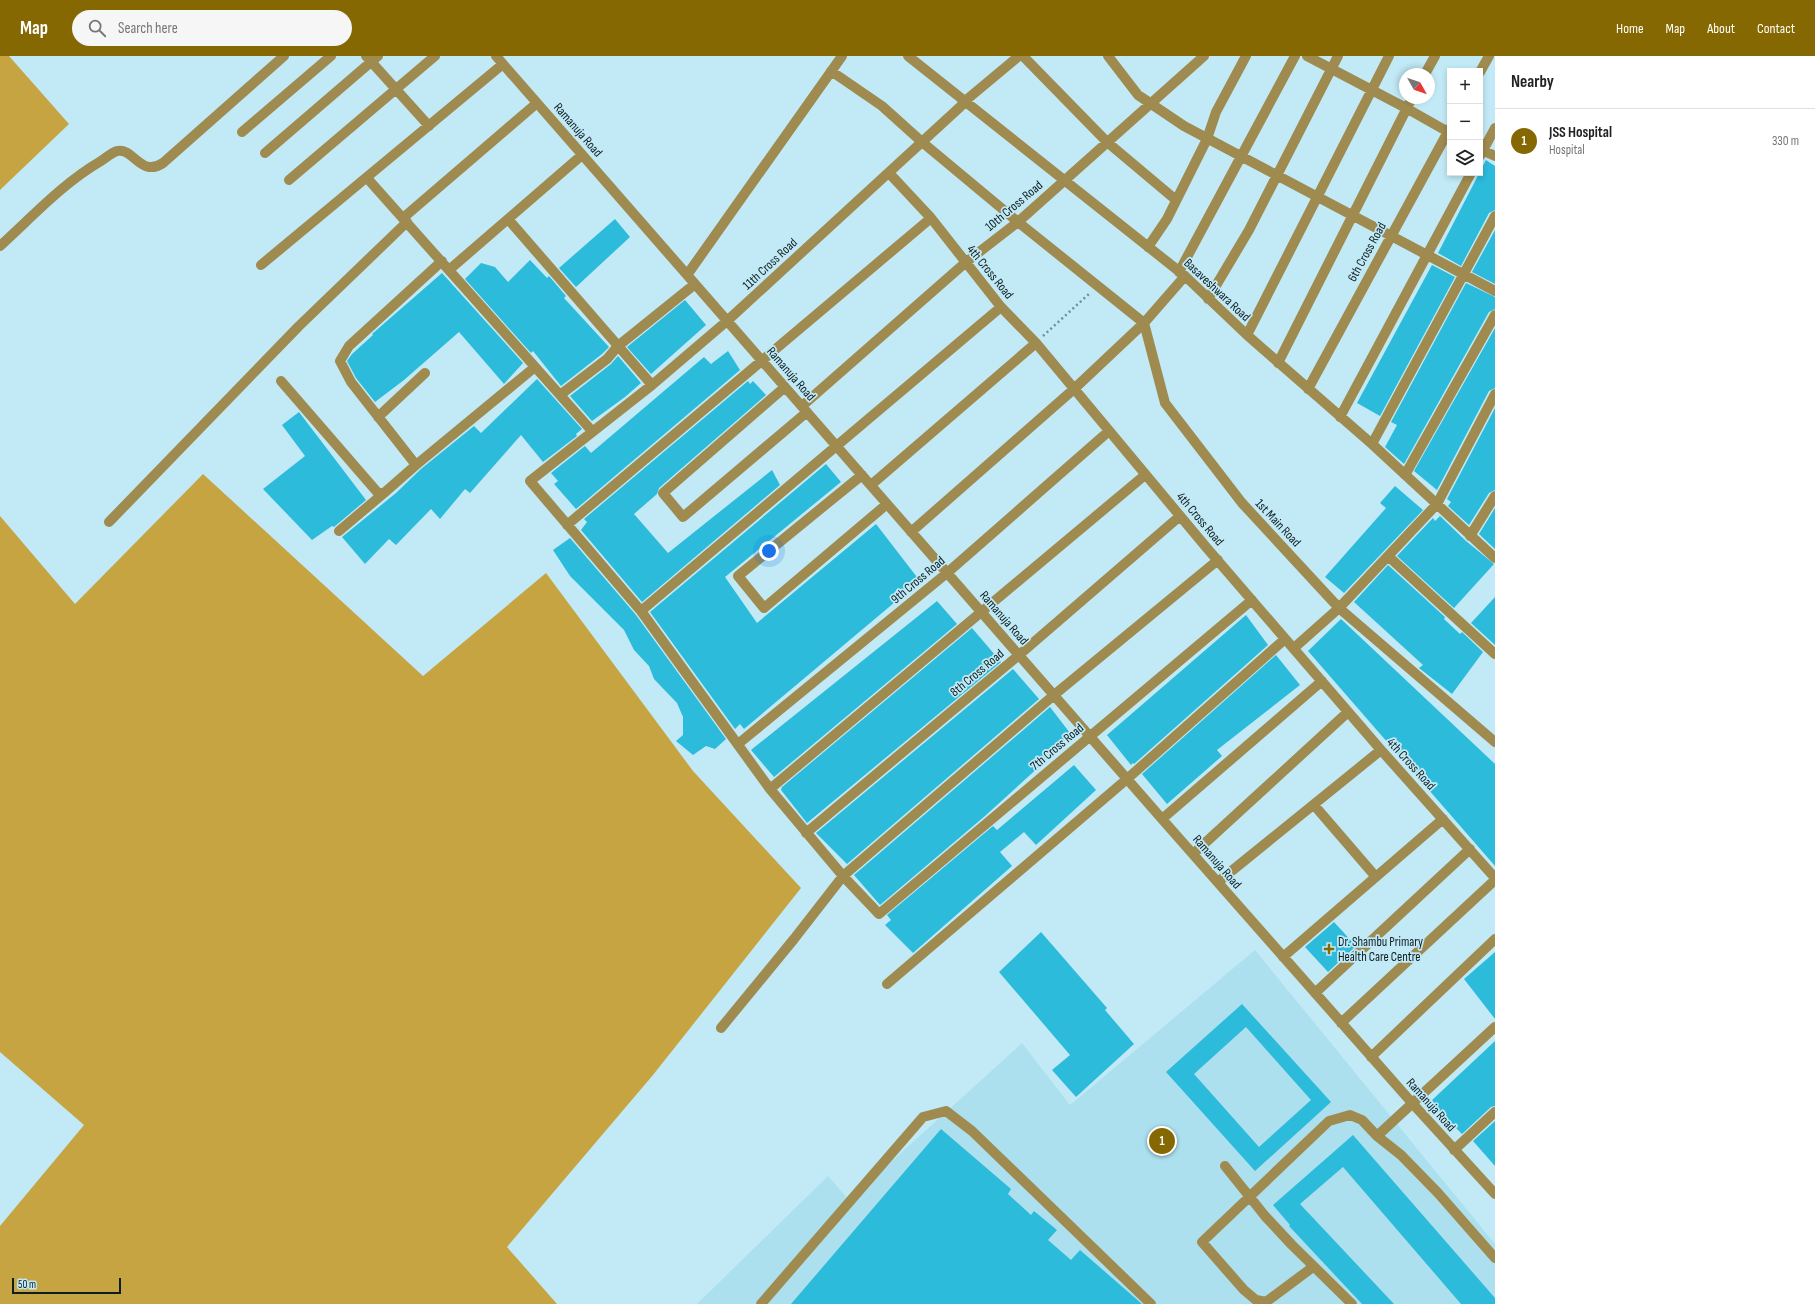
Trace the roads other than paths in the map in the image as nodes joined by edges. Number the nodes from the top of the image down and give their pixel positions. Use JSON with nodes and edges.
{"nodes":[{"id":1,"x":284,"y":56,"type":"edge"},
{"id":2,"x":331,"y":56,"type":"edge"},
{"id":3,"x":434,"y":56,"type":"edge"},
{"id":4,"x":842,"y":56,"type":"edge"},
{"id":5,"x":908,"y":56,"type":"edge"},
{"id":6,"x":1019,"y":56,"type":"edge"},
{"id":7,"x":1023,"y":56,"type":"edge"},
{"id":8,"x":1108,"y":56,"type":"edge"},
{"id":9,"x":1204,"y":56,"type":"edge"},
{"id":10,"x":1246,"y":56,"type":"edge"},
{"id":11,"x":1295,"y":56,"type":"edge"},
{"id":12,"x":1307,"y":56,"type":"edge"},
{"id":13,"x":1338,"y":56,"type":"edge"},
{"id":14,"x":1389,"y":56,"type":"edge"},
{"id":15,"x":1435,"y":56,"type":"edge"},
{"id":16,"x":1489,"y":56,"type":"edge"},
{"id":17,"x":372,"y":58,"type":"edge"},
{"id":18,"x":500,"y":60,"type":"edge"},
{"id":19,"x":1428,"y":68,"type":"edge"},
{"id":20,"x":1482,"y":68,"type":"edge"},
{"id":21,"x":1331,"y":69,"type":"junction"},
{"id":22,"x":832,"y":71,"type":"junction"},
{"id":23,"x":397,"y":89,"type":"junction"},
{"id":24,"x":1372,"y":90,"type":"junction"},
{"id":25,"x":965,"y":101,"type":"junction"},
{"id":26,"x":537,"y":103,"type":"junction"},
{"id":27,"x":1151,"y":104,"type":"junction"},
{"id":28,"x":1408,"y":104,"type":"edge"},
{"id":29,"x":1406,"y":108,"type":"junction"},
{"id":30,"x":429,"y":126,"type":"junction"},
{"id":31,"x":1495,"y":128,"type":"edge"},
{"id":32,"x":1447,"y":130,"type":"edge"},
{"id":33,"x":242,"y":132,"type":"dead end"},
{"id":34,"x":1447,"y":135,"type":"edge"},
{"id":35,"x":1207,"y":139,"type":"junction"},
{"id":36,"x":922,"y":142,"type":"junction"},
{"id":37,"x":1107,"y":142,"type":"junction"},
{"id":38,"x":1483,"y":149,"type":"edge"},
{"id":39,"x":265,"y":153,"type":"dead end"},
{"id":40,"x":1483,"y":153,"type":"edge"},
{"id":41,"x":582,"y":155,"type":"junction"},
{"id":42,"x":1495,"y":156,"type":"edge"},
{"id":43,"x":1241,"y":157,"type":"junction"},
{"id":44,"x":889,"y":172,"type":"junction"},
{"id":45,"x":1277,"y":176,"type":"junction"},
{"id":46,"x":1469,"y":176,"type":"edge"},
{"id":47,"x":368,"y":178,"type":"junction"},
{"id":48,"x":289,"y":180,"type":"dead end"},
{"id":49,"x":1065,"y":180,"type":"junction"},
{"id":50,"x":1317,"y":197,"type":"junction"},
{"id":51,"x":1176,"y":200,"type":"junction"},
{"id":52,"x":1353,"y":216,"type":"junction"},
{"id":53,"x":1495,"y":216,"type":"edge"},
{"id":54,"x":931,"y":218,"type":"junction"},
{"id":55,"x":508,"y":219,"type":"junction"},
{"id":56,"x":405,"y":220,"type":"junction"},
{"id":57,"x":1018,"y":222,"type":"junction"},
{"id":58,"x":1391,"y":236,"type":"junction"},
{"id":59,"x":0,"y":246,"type":"edge"},
{"id":60,"x":1148,"y":247,"type":"junction"},
{"id":61,"x":1427,"y":255,"type":"junction"},
{"id":62,"x":442,"y":261,"type":"junction"},
{"id":63,"x":965,"y":263,"type":"junction"},
{"id":64,"x":261,"y":265,"type":"dead end"},
{"id":65,"x":449,"y":270,"type":"junction"},
{"id":66,"x":1182,"y":274,"type":"junction"},
{"id":67,"x":1463,"y":274,"type":"junction"},
{"id":68,"x":687,"y":275,"type":"junction"},
{"id":69,"x":695,"y":284,"type":"junction"},
{"id":70,"x":1495,"y":291,"type":"edge"},
{"id":71,"x":1208,"y":298,"type":"junction"},
{"id":72,"x":1001,"y":307,"type":"junction"},
{"id":73,"x":1495,"y":315,"type":"edge"},
{"id":74,"x":727,"y":321,"type":"junction"},
{"id":75,"x":1144,"y":323,"type":"junction"},
{"id":76,"x":1246,"y":335,"type":"junction"},
{"id":77,"x":1036,"y":343,"type":"junction"},
{"id":78,"x":618,"y":346,"type":"junction"},
{"id":79,"x":761,"y":360,"type":"junction"},
{"id":80,"x":1278,"y":363,"type":"junction"},
{"id":81,"x":535,"y":368,"type":"junction"},
{"id":82,"x":425,"y":373,"type":"dead end"},
{"id":83,"x":281,"y":381,"type":"dead end"},
{"id":84,"x":652,"y":385,"type":"junction"},
{"id":85,"x":785,"y":387,"type":"junction"},
{"id":86,"x":1074,"y":389,"type":"junction"},
{"id":87,"x":1308,"y":389,"type":"junction"},
{"id":88,"x":1495,"y":394,"type":"edge"},
{"id":89,"x":560,"y":395,"type":"junction"},
{"id":90,"x":804,"y":409,"type":"junction"},
{"id":91,"x":378,"y":417,"type":"junction"},
{"id":92,"x":1340,"y":417,"type":"junction"},
{"id":93,"x":1109,"y":431,"type":"junction"},
{"id":94,"x":592,"y":432,"type":"junction"},
{"id":95,"x":1372,"y":444,"type":"junction"},
{"id":96,"x":837,"y":446,"type":"junction"},
{"id":97,"x":416,"y":465,"type":"junction"},
{"id":98,"x":862,"y":475,"type":"junction"},
{"id":99,"x":1146,"y":475,"type":"junction"},
{"id":100,"x":1405,"y":475,"type":"junction"},
{"id":101,"x":870,"y":485,"type":"junction"},
{"id":102,"x":384,"y":493,"type":"junction"},
{"id":103,"x":1495,"y":496,"type":"edge"},
{"id":104,"x":887,"y":504,"type":"junction"},
{"id":105,"x":1436,"y":504,"type":"junction"},
{"id":106,"x":1180,"y":516,"type":"junction"},
{"id":107,"x":109,"y":522,"type":"dead end"},
{"id":108,"x":568,"y":525,"type":"junction"},
{"id":109,"x":338,"y":531,"type":"dead end"},
{"id":110,"x":911,"y":532,"type":"junction"},
{"id":111,"x":1470,"y":536,"type":"junction"},
{"id":112,"x":1388,"y":556,"type":"junction"},
{"id":113,"x":1495,"y":558,"type":"edge"},
{"id":114,"x":1218,"y":560,"type":"junction"},
{"id":115,"x":947,"y":573,"type":"junction"},
{"id":116,"x":1252,"y":600,"type":"junction"},
{"id":117,"x":1339,"y":608,"type":"junction"},
{"id":118,"x":641,"y":611,"type":"junction"},
{"id":119,"x":982,"y":612,"type":"junction"},
{"id":120,"x":1285,"y":639,"type":"junction"},
{"id":121,"x":1294,"y":648,"type":"junction"},
{"id":122,"x":1495,"y":654,"type":"edge"},
{"id":123,"x":1019,"y":655,"type":"junction"},
{"id":124,"x":1322,"y":681,"type":"junction"},
{"id":125,"x":1054,"y":695,"type":"junction"},
{"id":126,"x":1348,"y":712,"type":"junction"},
{"id":127,"x":1090,"y":736,"type":"junction"},
{"id":128,"x":1493,"y":742,"type":"edge"},
{"id":129,"x":738,"y":744,"type":"junction"},
{"id":130,"x":1381,"y":750,"type":"junction"},
{"id":131,"x":1126,"y":778,"type":"junction"},
{"id":132,"x":770,"y":789,"type":"junction"},
{"id":133,"x":1314,"y":805,"type":"junction"},
{"id":134,"x":1162,"y":819,"type":"junction"},
{"id":135,"x":1443,"y":819,"type":"junction"},
{"id":136,"x":806,"y":833,"type":"junction"},
{"id":137,"x":1470,"y":849,"type":"junction"},
{"id":138,"x":1193,"y":854,"type":"junction"},
{"id":139,"x":843,"y":876,"type":"junction"},
{"id":140,"x":1376,"y":877,"type":"junction"},
{"id":141,"x":1495,"y":879,"type":"edge"},
{"id":142,"x":1218,"y":882,"type":"junction"},
{"id":143,"x":1495,"y":939,"type":"edge"},
{"id":144,"x":1283,"y":957,"type":"junction"},
{"id":145,"x":887,"y":984,"type":"dead end"},
{"id":146,"x":1315,"y":993,"type":"junction"},
{"id":147,"x":1341,"y":1023,"type":"junction"},
{"id":148,"x":1495,"y":1027,"type":"edge"},
{"id":149,"x":721,"y":1028,"type":"dead end"},
{"id":150,"x":1371,"y":1057,"type":"junction"},
{"id":151,"x":1413,"y":1104,"type":"junction"},
{"id":152,"x":1495,"y":1112,"type":"edge"},
{"id":153,"x":1377,"y":1136,"type":"junction"},
{"id":154,"x":1454,"y":1150,"type":"junction"},
{"id":155,"x":1225,"y":1166,"type":"dead end"},
{"id":156,"x":1494,"y":1192,"type":"edge"},
{"id":157,"x":1250,"y":1197,"type":"junction"},
{"id":158,"x":1495,"y":1258,"type":"edge"},
{"id":159,"x":1313,"y":1267,"type":"junction"},
{"id":160,"x":761,"y":1304,"type":"edge"},
{"id":161,"x":1151,"y":1304,"type":"edge"},
{"id":162,"x":1352,"y":1304,"type":"edge"}],
"edges":[{"from":1,"to":59,"type":"street"},
{"from":2,"to":33,"type":"street"},
{"from":3,"to":23,"type":"street"},
{"from":4,"to":22,"type":"street"},
{"from":5,"to":25,"type":"street","name":"Basaveshwara Road"},
{"from":6,"to":25,"type":"street","name":"11th Cross Road"},
{"from":7,"to":37,"type":"street"},
{"from":8,"to":27,"type":"street"},
{"from":9,"to":27,"type":"street","name":"10th Cross Road"},
{"from":10,"to":35,"type":"street"},
{"from":11,"to":43,"type":"street"},
{"from":12,"to":21,"type":"street"},
{"from":13,"to":21,"type":"street"},
{"from":14,"to":24,"type":"street"},
{"from":15,"to":19,"type":"street"},
{"from":16,"to":20,"type":"street"},
{"from":17,"to":23,"type":"street"},
{"from":17,"to":39,"type":"street"},
{"from":18,"to":26,"type":"street","name":"Ramanuja Road"},
{"from":18,"to":30,"type":"street"},
{"from":21,"to":24,"type":"street"},
{"from":21,"to":45,"type":"street"},
{"from":22,"to":36,"type":"street"},
{"from":22,"to":68,"type":"street"},
{"from":23,"to":30,"type":"street"},
{"from":23,"to":48,"type":"street"},
{"from":24,"to":29,"type":"street"},
{"from":24,"to":50,"type":"street"},
{"from":25,"to":36,"type":"street","name":"11th Cross Road"},
{"from":25,"to":49,"type":"street","name":"Basaveshwara Road"},
{"from":26,"to":41,"type":"street","name":"Ramanuja Road"},
{"from":26,"to":56,"type":"street"},
{"from":27,"to":35,"type":"street"},
{"from":27,"to":37,"type":"street","name":"10th Cross Road"},
{"from":28,"to":29,"type":"street"},
{"from":29,"to":32,"type":"street"},
{"from":29,"to":52,"type":"street"},
{"from":30,"to":47,"type":"street"},
{"from":31,"to":38,"type":"street"},
{"from":34,"to":58,"type":"street","name":"6th Cross Road"},
{"from":35,"to":43,"type":"street"},
{"from":35,"to":51,"type":"street"},
{"from":36,"to":44,"type":"street","name":"11th Cross Road"},
{"from":36,"to":57,"type":"street"},
{"from":37,"to":49,"type":"street","name":"10th Cross Road"},
{"from":37,"to":51,"type":"street"},
{"from":40,"to":42,"type":"street"},
{"from":41,"to":55,"type":"street"},
{"from":41,"to":68,"type":"street","name":"Ramanuja Road"},
{"from":43,"to":45,"type":"street"},
{"from":43,"to":66,"type":"street"},
{"from":44,"to":54,"type":"street","name":"4th Cross Road"},
{"from":44,"to":74,"type":"street","name":"11th Cross Road"},
{"from":45,"to":50,"type":"street"},
{"from":45,"to":71,"type":"street"},
{"from":46,"to":61,"type":"street"},
{"from":47,"to":56,"type":"street"},
{"from":47,"to":64,"type":"street"},
{"from":49,"to":57,"type":"street","name":"10th Cross Road"},
{"from":49,"to":60,"type":"street","name":"Basaveshwara Road"},
{"from":50,"to":52,"type":"street"},
{"from":50,"to":76,"type":"street"},
{"from":51,"to":60,"type":"street"},
{"from":52,"to":58,"type":"street"},
{"from":52,"to":80,"type":"street"},
{"from":53,"to":67,"type":"street"},
{"from":54,"to":63,"type":"street","name":"4th Cross Road"},
{"from":54,"to":79,"type":"street"},
{"from":55,"to":65,"type":"street"},
{"from":55,"to":78,"type":"street"},
{"from":56,"to":62,"type":"street"},
{"from":56,"to":107,"type":"street"},
{"from":57,"to":63,"type":"street","name":"10th Cross Road"},
{"from":57,"to":75,"type":"street"},
{"from":58,"to":61,"type":"street"},
{"from":58,"to":87,"type":"street","name":"6th Cross Road"},
{"from":60,"to":66,"type":"street","name":"Basaveshwara Road"},
{"from":61,"to":67,"type":"street"},
{"from":61,"to":92,"type":"street"},
{"from":62,"to":65,"type":"street"},
{"from":62,"to":91,"type":"street"},
{"from":63,"to":72,"type":"street","name":"4th Cross Road"},
{"from":63,"to":90,"type":"street","name":"10th Cross Road"},
{"from":65,"to":81,"type":"street"},
{"from":66,"to":71,"type":"street","name":"Basaveshwara Road"},
{"from":66,"to":75,"type":"street"},
{"from":67,"to":70,"type":"street"},
{"from":67,"to":95,"type":"street"},
{"from":68,"to":69,"type":"street","name":"Ramanuja Road"},
{"from":69,"to":74,"type":"street","name":"Ramanuja Road"},
{"from":69,"to":78,"type":"street"},
{"from":71,"to":76,"type":"street","name":"Basaveshwara Road"},
{"from":72,"to":77,"type":"street","name":"4th Cross Road"},
{"from":72,"to":96,"type":"street"},
{"from":73,"to":100,"type":"street"},
{"from":74,"to":79,"type":"street","name":"Ramanuja Road"},
{"from":74,"to":84,"type":"street","name":"11th Cross Road"},
{"from":75,"to":86,"type":"street"},
{"from":75,"to":117,"type":"street","name":"1st Main Road"},
{"from":76,"to":80,"type":"street","name":"Basaveshwara Road"},
{"from":77,"to":86,"type":"street","name":"4th Cross Road"},
{"from":77,"to":101,"type":"street"},
{"from":78,"to":84,"type":"street"},
{"from":78,"to":89,"type":"street"},
{"from":79,"to":85,"type":"street","name":"Ramanuja Road"},
{"from":79,"to":108,"type":"street"},
{"from":80,"to":87,"type":"street","name":"Basaveshwara Road"},
{"from":81,"to":89,"type":"street"},
{"from":81,"to":97,"type":"street"},
{"from":82,"to":91,"type":"street"},
{"from":83,"to":102,"type":"street"},
{"from":84,"to":94,"type":"street","name":"11th Cross Road"},
{"from":85,"to":90,"type":"street","name":"Ramanuja Road"},
{"from":85,"to":90,"type":"street","name":"10th Cross Road"},
{"from":86,"to":93,"type":"street","name":"4th Cross Road"},
{"from":86,"to":110,"type":"street"},
{"from":87,"to":92,"type":"street","name":"Basaveshwara Road"},
{"from":88,"to":105,"type":"street"},
{"from":89,"to":94,"type":"street"},
{"from":90,"to":96,"type":"street","name":"Ramanuja Road"},
{"from":91,"to":97,"type":"street"},
{"from":92,"to":95,"type":"street","name":"Basaveshwara Road"},
{"from":93,"to":99,"type":"street","name":"4th Cross Road"},
{"from":93,"to":115,"type":"street","name":"9th Cross Road"},
{"from":94,"to":108,"type":"street","name":"11th Cross Road"},
{"from":95,"to":100,"type":"street","name":"Basaveshwara Road"},
{"from":96,"to":98,"type":"street","name":"Ramanuja Road"},
{"from":96,"to":118,"type":"street"},
{"from":97,"to":102,"type":"street"},
{"from":98,"to":101,"type":"street","name":"Ramanuja Road"},
{"from":98,"to":104,"type":"street"},
{"from":99,"to":106,"type":"street","name":"4th Cross Road"},
{"from":99,"to":119,"type":"street"},
{"from":100,"to":105,"type":"street","name":"Basaveshwara Road"},
{"from":101,"to":104,"type":"street","name":"Ramanuja Road"},
{"from":102,"to":109,"type":"street"},
{"from":103,"to":111,"type":"street"},
{"from":104,"to":110,"type":"street","name":"Ramanuja Road"},
{"from":105,"to":111,"type":"street","name":"Basaveshwara Road"},
{"from":105,"to":112,"type":"street"},
{"from":106,"to":114,"type":"street","name":"4th Cross Road"},
{"from":106,"to":123,"type":"street","name":"8th Cross Road"},
{"from":108,"to":118,"type":"street"},
{"from":110,"to":115,"type":"street","name":"Ramanuja Road"},
{"from":111,"to":113,"type":"street","name":"Basaveshwara Road"},
{"from":112,"to":117,"type":"street"},
{"from":112,"to":122,"type":"street"},
{"from":114,"to":116,"type":"street","name":"4th Cross Road"},
{"from":114,"to":125,"type":"street"},
{"from":115,"to":119,"type":"street","name":"Ramanuja Road"},
{"from":115,"to":129,"type":"street","name":"9th Cross Road"},
{"from":116,"to":120,"type":"street","name":"4th Cross Road"},
{"from":116,"to":127,"type":"street","name":"7th Cross Road"},
{"from":117,"to":121,"type":"street"},
{"from":117,"to":128,"type":"street","name":"1st Main Road"},
{"from":118,"to":129,"type":"street"},
{"from":119,"to":123,"type":"street","name":"Ramanuja Road"},
{"from":119,"to":132,"type":"street"},
{"from":120,"to":121,"type":"street","name":"4th Cross Road"},
{"from":120,"to":131,"type":"street"},
{"from":121,"to":124,"type":"street","name":"4th Cross Road"},
{"from":123,"to":125,"type":"street","name":"Ramanuja Road"},
{"from":123,"to":136,"type":"street","name":"8th Cross Road"},
{"from":124,"to":126,"type":"street","name":"4th Cross Road"},
{"from":124,"to":134,"type":"street"},
{"from":125,"to":127,"type":"street","name":"Ramanuja Road"},
{"from":125,"to":139,"type":"street"},
{"from":126,"to":130,"type":"street","name":"4th Cross Road"},
{"from":126,"to":138,"type":"street"},
{"from":127,"to":131,"type":"street","name":"Ramanuja Road"},
{"from":127,"to":139,"type":"street","name":"7th Cross Road"},
{"from":129,"to":132,"type":"street"},
{"from":130,"to":133,"type":"street"},
{"from":130,"to":135,"type":"street","name":"4th Cross Road"},
{"from":131,"to":134,"type":"street","name":"Ramanuja Road"},
{"from":131,"to":145,"type":"street"},
{"from":132,"to":136,"type":"street"},
{"from":133,"to":140,"type":"street"},
{"from":133,"to":142,"type":"street"},
{"from":134,"to":138,"type":"street","name":"Ramanuja Road"},
{"from":135,"to":137,"type":"street","name":"4th Cross Road"},
{"from":135,"to":140,"type":"street"},
{"from":136,"to":139,"type":"street"},
{"from":137,"to":141,"type":"street","name":"4th Cross Road"},
{"from":137,"to":146,"type":"street"},
{"from":138,"to":142,"type":"street","name":"Ramanuja Road"},
{"from":139,"to":149,"type":"street"},
{"from":140,"to":144,"type":"street"},
{"from":141,"to":147,"type":"street"},
{"from":142,"to":144,"type":"street","name":"Ramanuja Road"},
{"from":143,"to":150,"type":"street"},
{"from":144,"to":146,"type":"street","name":"Ramanuja Road"},
{"from":146,"to":147,"type":"street","name":"Ramanuja Road"},
{"from":147,"to":150,"type":"street","name":"Ramanuja Road"},
{"from":148,"to":151,"type":"street"},
{"from":150,"to":151,"type":"street","name":"Ramanuja Road"},
{"from":151,"to":153,"type":"street"},
{"from":151,"to":154,"type":"street","name":"Ramanuja Road"},
{"from":152,"to":154,"type":"street"},
{"from":153,"to":157,"type":"street"},
{"from":153,"to":158,"type":"street"},
{"from":154,"to":156,"type":"street","name":"Ramanuja Road"},
{"from":155,"to":157,"type":"street"},
{"from":157,"to":159,"type":"street"},
{"from":157,"to":159,"type":"street"},
{"from":159,"to":162,"type":"street"},
{"from":160,"to":161,"type":"street"}]}
